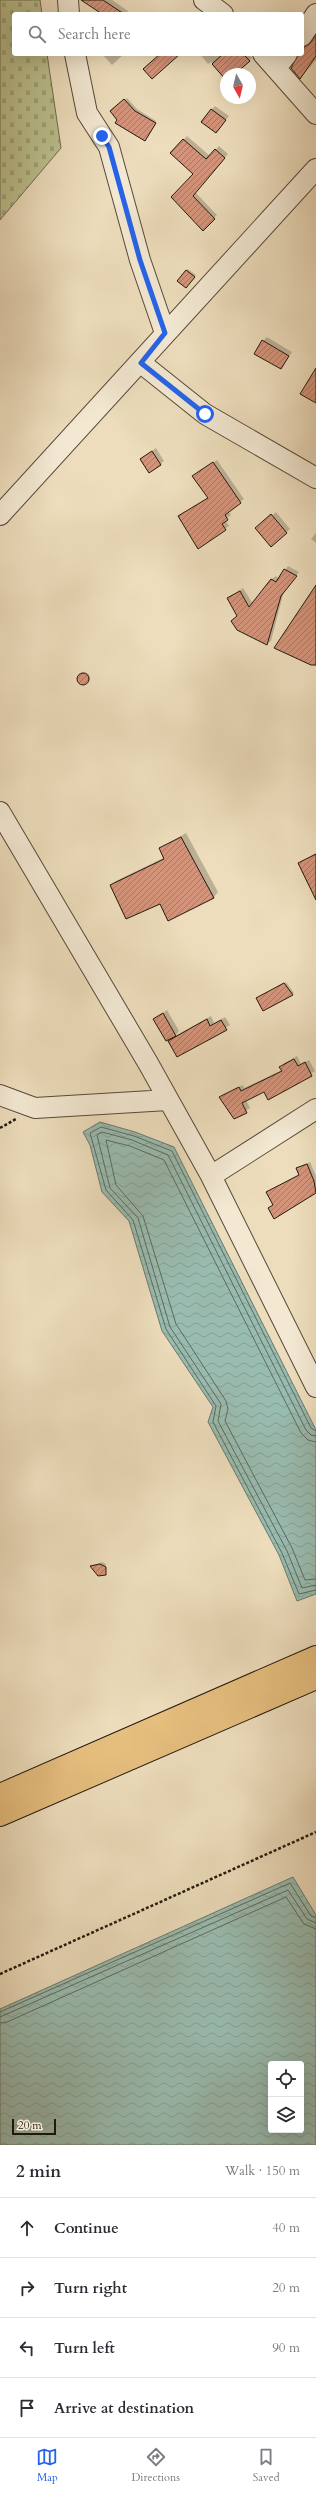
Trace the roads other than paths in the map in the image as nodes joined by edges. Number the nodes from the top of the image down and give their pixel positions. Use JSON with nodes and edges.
{"nodes":[{"id":1,"x":68,"y":0,"type":"edge"},
{"id":2,"x":204,"y":0,"type":"edge"},
{"id":3,"x":69,"y":12,"type":"edge"},
{"id":4,"x":220,"y":12,"type":"edge"},
{"id":5,"x":316,"y":14,"type":"edge"},
{"id":6,"x":304,"y":33,"type":"edge"},
{"id":7,"x":75,"y":56,"type":"edge"},
{"id":8,"x":275,"y":59,"type":"edge"},
{"id":9,"x":316,"y":114,"type":"edge"},
{"id":10,"x":316,"y":169,"type":"edge"},
{"id":11,"x":165,"y":333,"type":"junction"},
{"id":12,"x":141,"y":363,"type":"junction"},
{"id":13,"x":316,"y":478,"type":"edge"},
{"id":14,"x":0,"y":515,"type":"edge"},
{"id":15,"x":0,"y":812,"type":"edge"},
{"id":16,"x":0,"y":1095,"type":"edge"},
{"id":17,"x":168,"y":1100,"type":"junction"},
{"id":18,"x":316,"y":1109,"type":"edge"},
{"id":19,"x":211,"y":1176,"type":"junction"},
{"id":20,"x":316,"y":1387,"type":"edge"},
{"id":21,"x":316,"y":1657,"type":"edge"},
{"id":22,"x":316,"y":1678,"type":"edge"},
{"id":23,"x":0,"y":1795,"type":"edge"},
{"id":24,"x":0,"y":1815,"type":"edge"}],
"edges":[{"from":1,"to":3,"type":"street"},
{"from":2,"to":4,"type":"street"},
{"from":5,"to":6,"type":"street"},
{"from":7,"to":11,"type":"street"},
{"from":8,"to":9,"type":"street"},
{"from":10,"to":11,"type":"street"},
{"from":11,"to":12,"type":"street"},
{"from":12,"to":13,"type":"street"},
{"from":12,"to":14,"type":"street"},
{"from":15,"to":17,"type":"street"},
{"from":16,"to":17,"type":"street"},
{"from":17,"to":19,"type":"street"},
{"from":18,"to":19,"type":"street"},
{"from":19,"to":20,"type":"street"},
{"from":21,"to":23,"type":"main road"},
{"from":22,"to":24,"type":"main road"}]}
